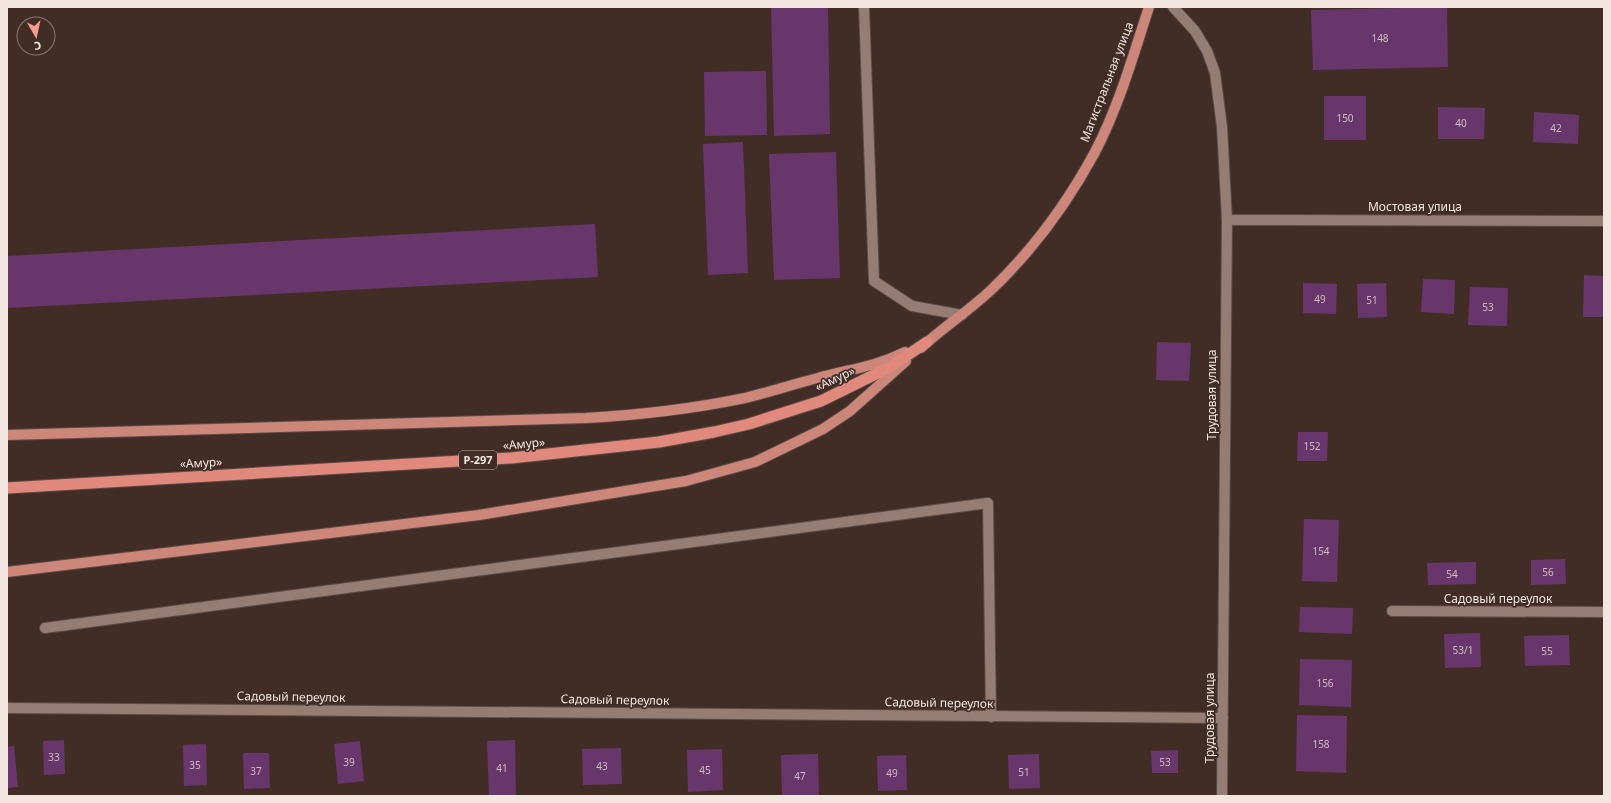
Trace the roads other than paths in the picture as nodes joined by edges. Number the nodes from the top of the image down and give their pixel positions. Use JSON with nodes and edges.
{"nodes":[{"id":1,"x":864,"y":7,"type":"edge"},
{"id":2,"x":1149,"y":7,"type":"edge"},
{"id":3,"x":1173,"y":7,"type":"edge"},
{"id":4,"x":1227,"y":220,"type":"junction"},
{"id":5,"x":1604,"y":220,"type":"edge"},
{"id":6,"x":962,"y":316,"type":"junction"},
{"id":7,"x":927,"y":342,"type":"junction"},
{"id":8,"x":7,"y":435,"type":"edge"},
{"id":9,"x":7,"y":488,"type":"edge"},
{"id":10,"x":7,"y":572,"type":"edge"},
{"id":11,"x":1392,"y":611,"type":"dead end"},
{"id":12,"x":1604,"y":612,"type":"edge"},
{"id":13,"x":45,"y":628,"type":"dead end"},
{"id":14,"x":7,"y":708,"type":"edge"},
{"id":15,"x":991,"y":717,"type":"junction"},
{"id":16,"x":1222,"y":718,"type":"junction"},
{"id":17,"x":1222,"y":796,"type":"edge"}],
"edges":[{"from":1,"to":6,"type":"street"},
{"from":2,"to":6,"type":"main road","name":"Магистральная улица"},
{"from":3,"to":4,"type":"street","name":"Трудовая улица"},
{"from":4,"to":5,"type":"street","name":"Мостовая улица"},
{"from":4,"to":16,"type":"street","name":"Трудовая улица"},
{"from":6,"to":7,"type":"main road","name":"Магистральная улица"},
{"from":7,"to":8,"type":"main road"},
{"from":7,"to":9,"type":"highway","name":"«Амур»","number":"Р-297"},
{"from":7,"to":10,"type":"main road"},
{"from":11,"to":12,"type":"street","name":"Садовый переулок"},
{"from":13,"to":15,"type":"street"},
{"from":14,"to":15,"type":"street","name":"Садовый переулок"},
{"from":15,"to":16,"type":"street","name":"Садовый переулок"},
{"from":16,"to":17,"type":"street","name":"Трудовая улица"}]}
